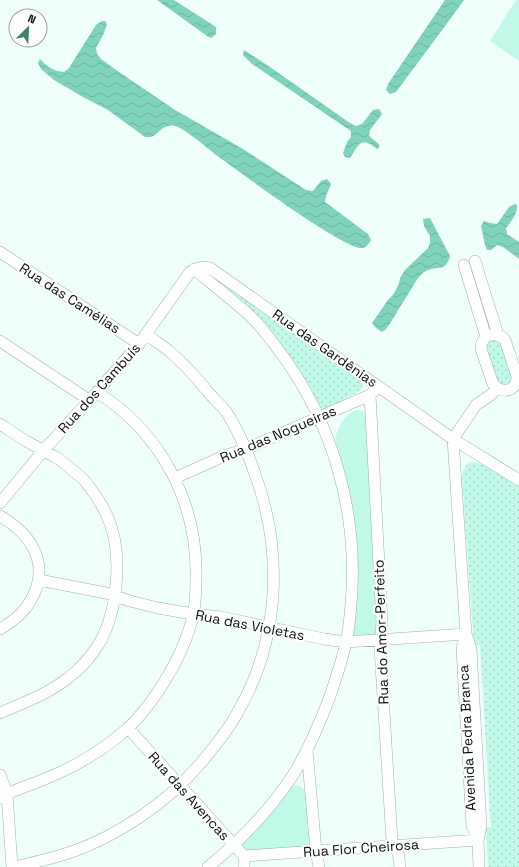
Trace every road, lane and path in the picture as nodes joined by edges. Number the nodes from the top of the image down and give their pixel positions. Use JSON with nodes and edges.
{"nodes":[{"id":1,"x":0,"y":252,"type":"edge"},
{"id":2,"x":475,"y":261,"type":"dead end"},
{"id":3,"x":464,"y":265,"type":"dead end"},
{"id":4,"x":194,"y":269,"type":"junction"},
{"id":5,"x":146,"y":334,"type":"junction"},
{"id":6,"x":498,"y":335,"type":"junction"},
{"id":7,"x":486,"y":337,"type":"junction"},
{"id":8,"x":0,"y":341,"type":"edge"},
{"id":9,"x":139,"y":344,"type":"junction"},
{"id":10,"x":379,"y":386,"type":"junction"},
{"id":11,"x":496,"y":388,"type":"junction"},
{"id":12,"x":370,"y":394,"type":"junction"},
{"id":13,"x":93,"y":396,"type":"junction"},
{"id":14,"x":319,"y":418,"type":"junction"},
{"id":15,"x":0,"y":424,"type":"edge"},
{"id":16,"x":453,"y":439,"type":"junction"},
{"id":17,"x":246,"y":449,"type":"junction"},
{"id":18,"x":43,"y":451,"type":"junction"},
{"id":19,"x":175,"y":478,"type":"junction"},
{"id":20,"x":519,"y":480,"type":"edge"},
{"id":21,"x":0,"y":503,"type":"edge"},
{"id":22,"x":0,"y":516,"type":"edge"},
{"id":23,"x":39,"y":580,"type":"junction"},
{"id":24,"x":115,"y":596,"type":"junction"},
{"id":25,"x":193,"y":614,"type":"junction"},
{"id":26,"x":269,"y":628,"type":"junction"},
{"id":27,"x":0,"y":629,"type":"edge"},
{"id":28,"x":466,"y":634,"type":"junction"},
{"id":29,"x":380,"y":640,"type":"junction"},
{"id":30,"x":346,"y":642,"type":"junction"},
{"id":31,"x":0,"y":713,"type":"edge"},
{"id":32,"x":128,"y":728,"type":"junction"},
{"id":33,"x":307,"y":750,"type":"junction"},
{"id":34,"x":0,"y":775,"type":"edge"},
{"id":35,"x":180,"y":785,"type":"junction"},
{"id":36,"x":3,"y":796,"type":"edge"},
{"id":37,"x":478,"y":840,"type":"junction"},
{"id":38,"x":233,"y":845,"type":"junction"},
{"id":39,"x":394,"y":846,"type":"junction"},
{"id":40,"x":316,"y":851,"type":"junction"},
{"id":41,"x":244,"y":861,"type":"edge"},
{"id":42,"x":14,"y":867,"type":"edge"},
{"id":43,"x":208,"y":867,"type":"edge"},
{"id":44,"x":319,"y":867,"type":"edge"},
{"id":45,"x":400,"y":867,"type":"edge"},
{"id":46,"x":479,"y":867,"type":"edge"}],
"edges":[{"from":1,"to":9,"type":"street","name":"Rua das Camélias"},
{"from":2,"to":6,"type":"street"},
{"from":3,"to":7,"type":"street"},
{"from":4,"to":5,"type":"street","name":"Rua dos Cambuís"},
{"from":4,"to":10,"type":"street","name":"Rua das Gardênias"},
{"from":4,"to":14,"type":"street"},
{"from":5,"to":9,"type":"street","name":"Rua dos Cambuís"},
{"from":5,"to":17,"type":"street"},
{"from":6,"to":7,"type":"street"},
{"from":6,"to":11,"type":"street"},
{"from":7,"to":11,"type":"street"},
{"from":8,"to":13,"type":"street"},
{"from":9,"to":13,"type":"street","name":"Rua dos Cambuís"},
{"from":10,"to":12,"type":"street","name":"Rua das Nogueiras"},
{"from":10,"to":16,"type":"street","name":"Rua das Gardênias"},
{"from":11,"to":16,"type":"street"},
{"from":12,"to":14,"type":"street","name":"Rua das Nogueiras"},
{"from":12,"to":29,"type":"street","name":"Rua do Amor-Perfeito"},
{"from":13,"to":18,"type":"street","name":"Rua dos Cambuís"},
{"from":13,"to":19,"type":"street"},
{"from":14,"to":17,"type":"street","name":"Rua das Nogueiras"},
{"from":14,"to":30,"type":"street"},
{"from":15,"to":18,"type":"street"},
{"from":16,"to":20,"type":"street","name":"Rua das Gardênias"},
{"from":16,"to":28,"type":"street","name":"Avenida Pedra Branca"},
{"from":17,"to":19,"type":"street","name":"Rua das Nogueiras"},
{"from":17,"to":26,"type":"street"},
{"from":18,"to":21,"type":"street","name":"Rua dos Cambuís"},
{"from":18,"to":24,"type":"street"},
{"from":19,"to":25,"type":"street"},
{"from":22,"to":23,"type":"street"},
{"from":23,"to":24,"type":"street","name":"Rua das Violetas"},
{"from":23,"to":27,"type":"street"},
{"from":24,"to":25,"type":"street","name":"Rua das Violetas"},
{"from":24,"to":31,"type":"street"},
{"from":25,"to":26,"type":"street","name":"Rua das Violetas"},
{"from":25,"to":32,"type":"street"},
{"from":26,"to":30,"type":"street","name":"Rua das Violetas"},
{"from":26,"to":35,"type":"street"},
{"from":28,"to":29,"type":"street","name":"Rua das Violetas"},
{"from":28,"to":37,"type":"street","name":"Avenida Pedra Branca"},
{"from":29,"to":30,"type":"street","name":"Rua das Violetas"},
{"from":29,"to":39,"type":"street","name":"Rua do Amor-Perfeito"},
{"from":30,"to":33,"type":"street"},
{"from":32,"to":35,"type":"street","name":"Rua das Avencas"},
{"from":32,"to":36,"type":"street"},
{"from":33,"to":38,"type":"street"},
{"from":33,"to":40,"type":"street"},
{"from":34,"to":36,"type":"street"},
{"from":35,"to":38,"type":"street","name":"Rua das Avencas"},
{"from":35,"to":42,"type":"street"},
{"from":36,"to":42,"type":"street"},
{"from":37,"to":39,"type":"street","name":"Rua Flor Cheirosa"},
{"from":37,"to":46,"type":"street","name":"Avenida Pedra Branca"},
{"from":38,"to":41,"type":"street","name":"Rua das Avencas"},
{"from":38,"to":43,"type":"street"},
{"from":39,"to":40,"type":"street","name":"Rua Flor Cheirosa"},
{"from":39,"to":45,"type":"street","name":"Rua do Amor-Perfeito"},
{"from":40,"to":41,"type":"street","name":"Rua Flor Cheirosa"},
{"from":40,"to":44,"type":"street"}]}
